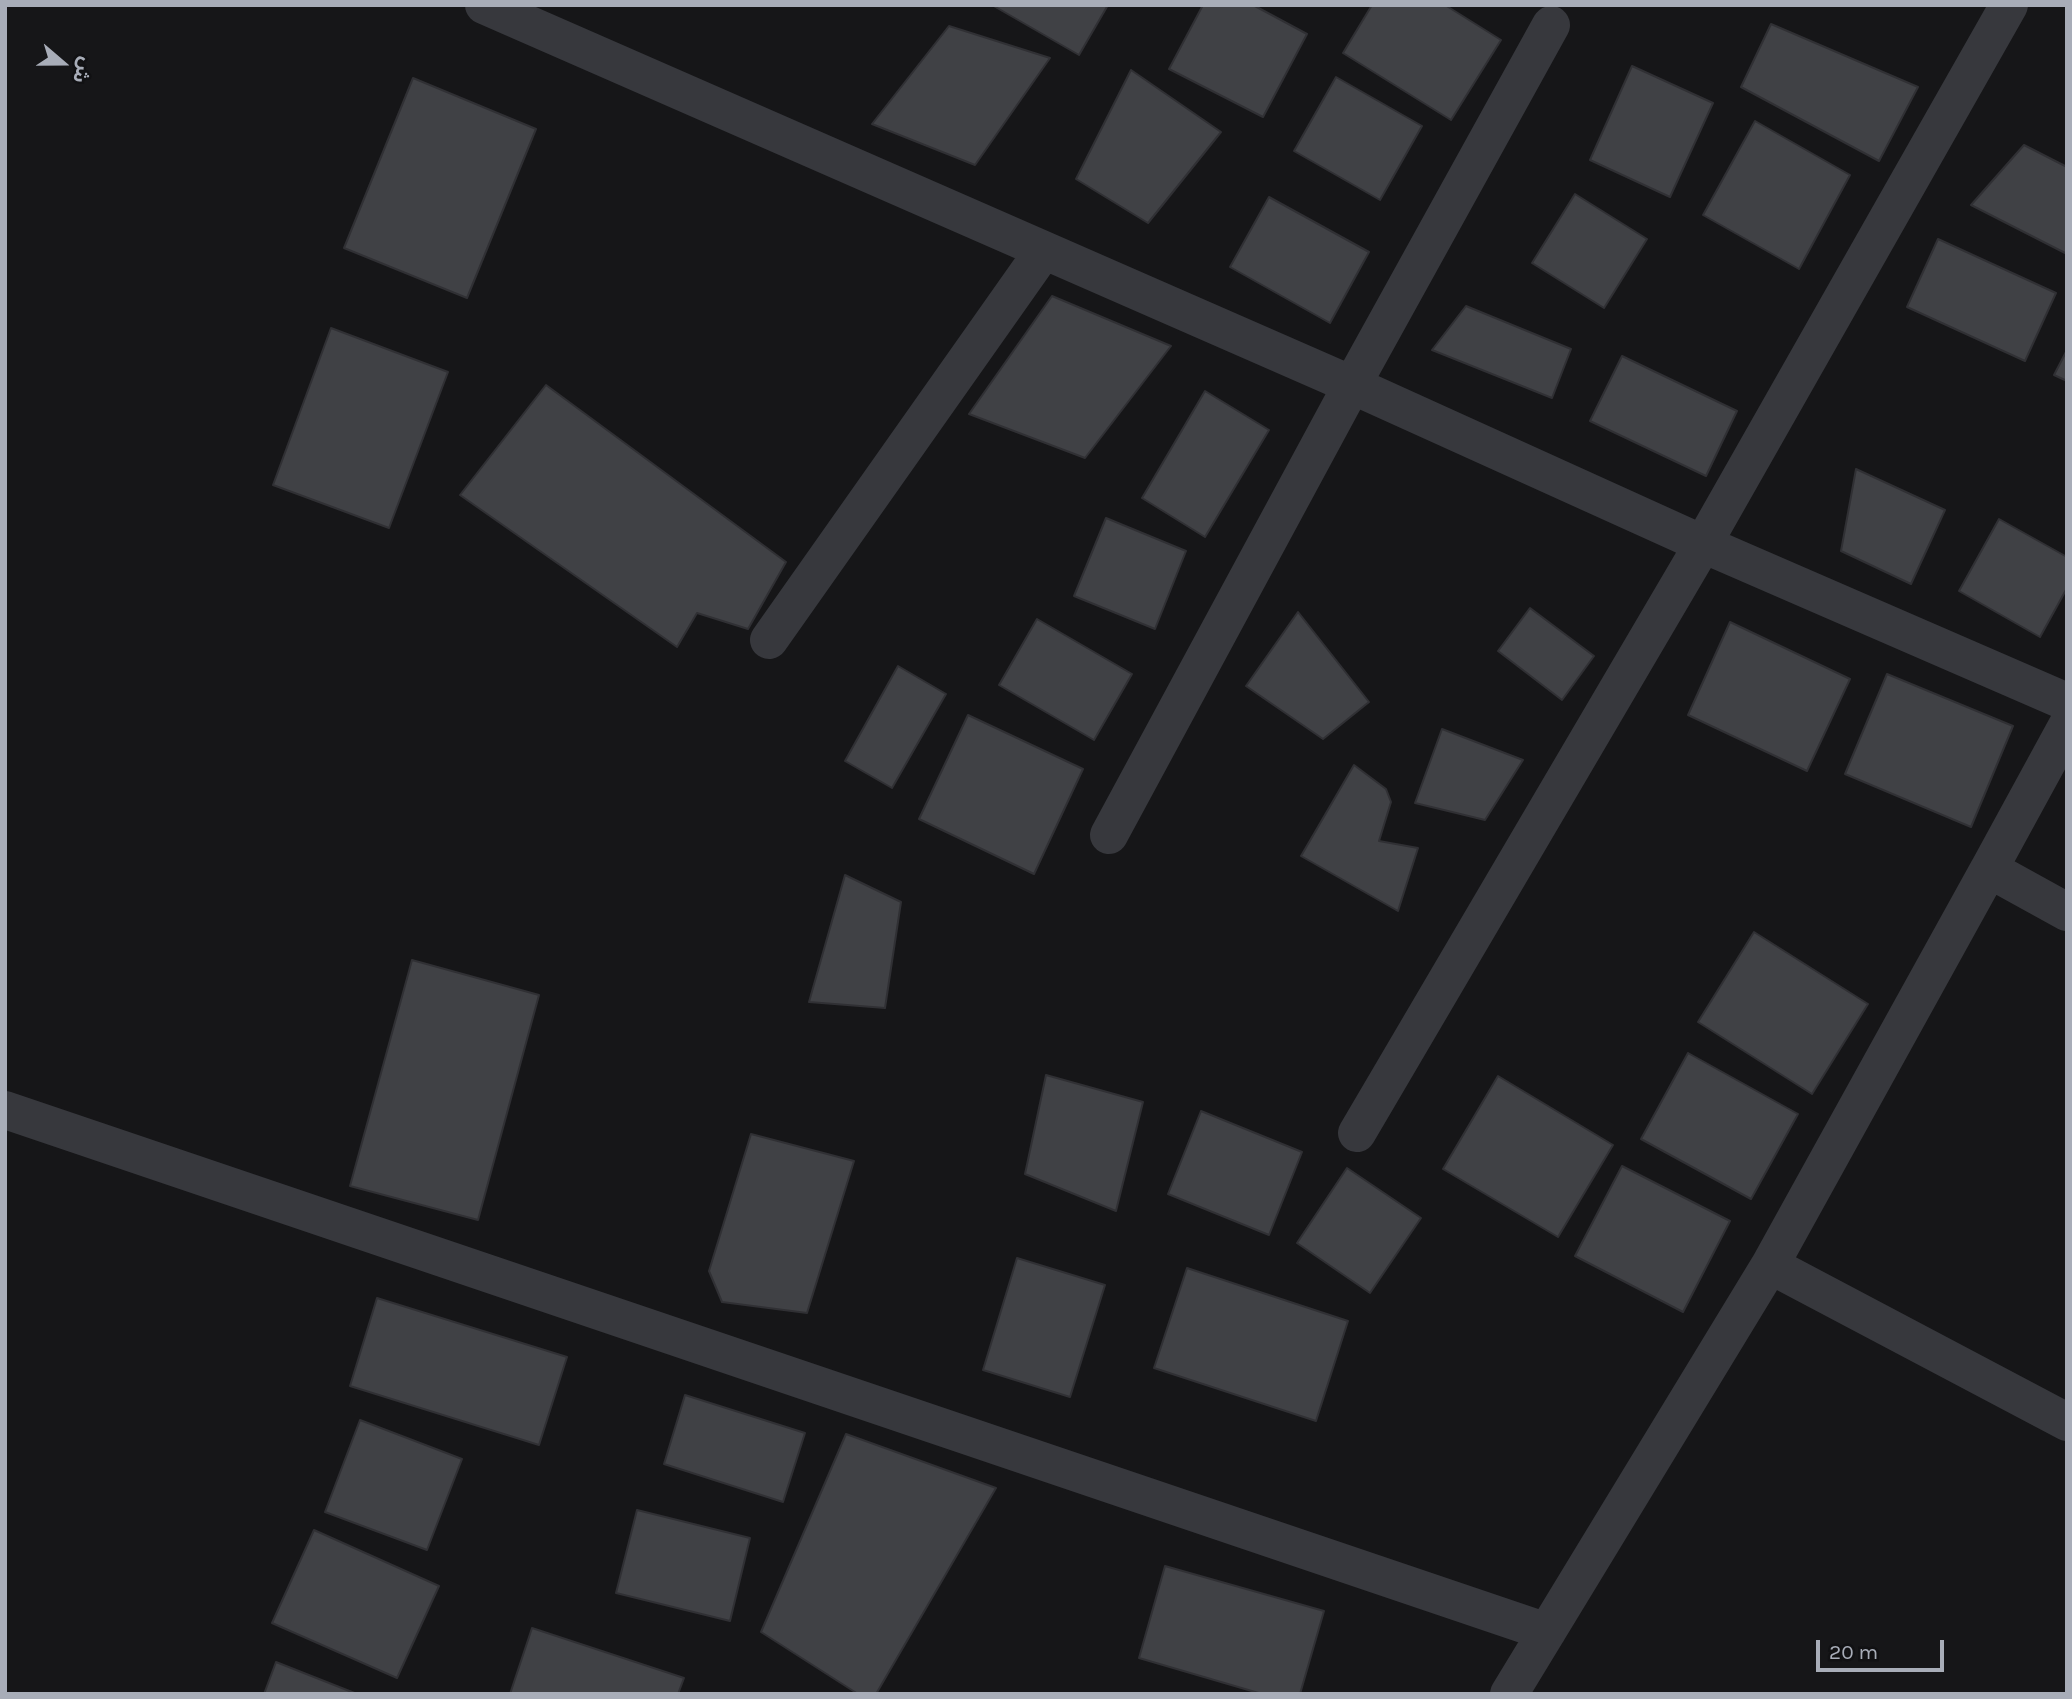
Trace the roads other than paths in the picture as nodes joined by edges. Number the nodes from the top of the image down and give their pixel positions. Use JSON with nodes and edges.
{"nodes":[{"id":1,"x":484,"y":5,"type":"edge"},
{"id":2,"x":2009,"y":5,"type":"edge"},
{"id":3,"x":1551,"y":25,"type":"dead end"},
{"id":4,"x":1044,"y":250,"type":"junction"},
{"id":5,"x":1352,"y":385,"type":"junction"},
{"id":6,"x":1703,"y":544,"type":"junction"},
{"id":7,"x":769,"y":640,"type":"dead end"},
{"id":8,"x":2067,"y":702,"type":"edge"},
{"id":9,"x":2067,"y":726,"type":"edge"},
{"id":10,"x":1109,"y":835,"type":"dead end"},
{"id":11,"x":1989,"y":869,"type":"junction"},
{"id":12,"x":2067,"y":912,"type":"edge"},
{"id":13,"x":5,"y":1110,"type":"edge"},
{"id":14,"x":1357,"y":1133,"type":"dead end"},
{"id":15,"x":1770,"y":1265,"type":"junction"},
{"id":16,"x":2067,"y":1422,"type":"edge"},
{"id":17,"x":1547,"y":1632,"type":"junction"},
{"id":18,"x":1509,"y":1694,"type":"edge"}],
"edges":[{"from":1,"to":4,"type":"street"},
{"from":2,"to":6,"type":"street"},
{"from":3,"to":5,"type":"street"},
{"from":4,"to":5,"type":"street"},
{"from":4,"to":7,"type":"street"},
{"from":5,"to":6,"type":"street"},
{"from":5,"to":10,"type":"street"},
{"from":6,"to":8,"type":"street"},
{"from":6,"to":14,"type":"street"},
{"from":9,"to":11,"type":"street"},
{"from":11,"to":12,"type":"street"},
{"from":11,"to":15,"type":"street"},
{"from":13,"to":17,"type":"street"},
{"from":15,"to":16,"type":"street"},
{"from":15,"to":17,"type":"street"},
{"from":17,"to":18,"type":"street"}]}
